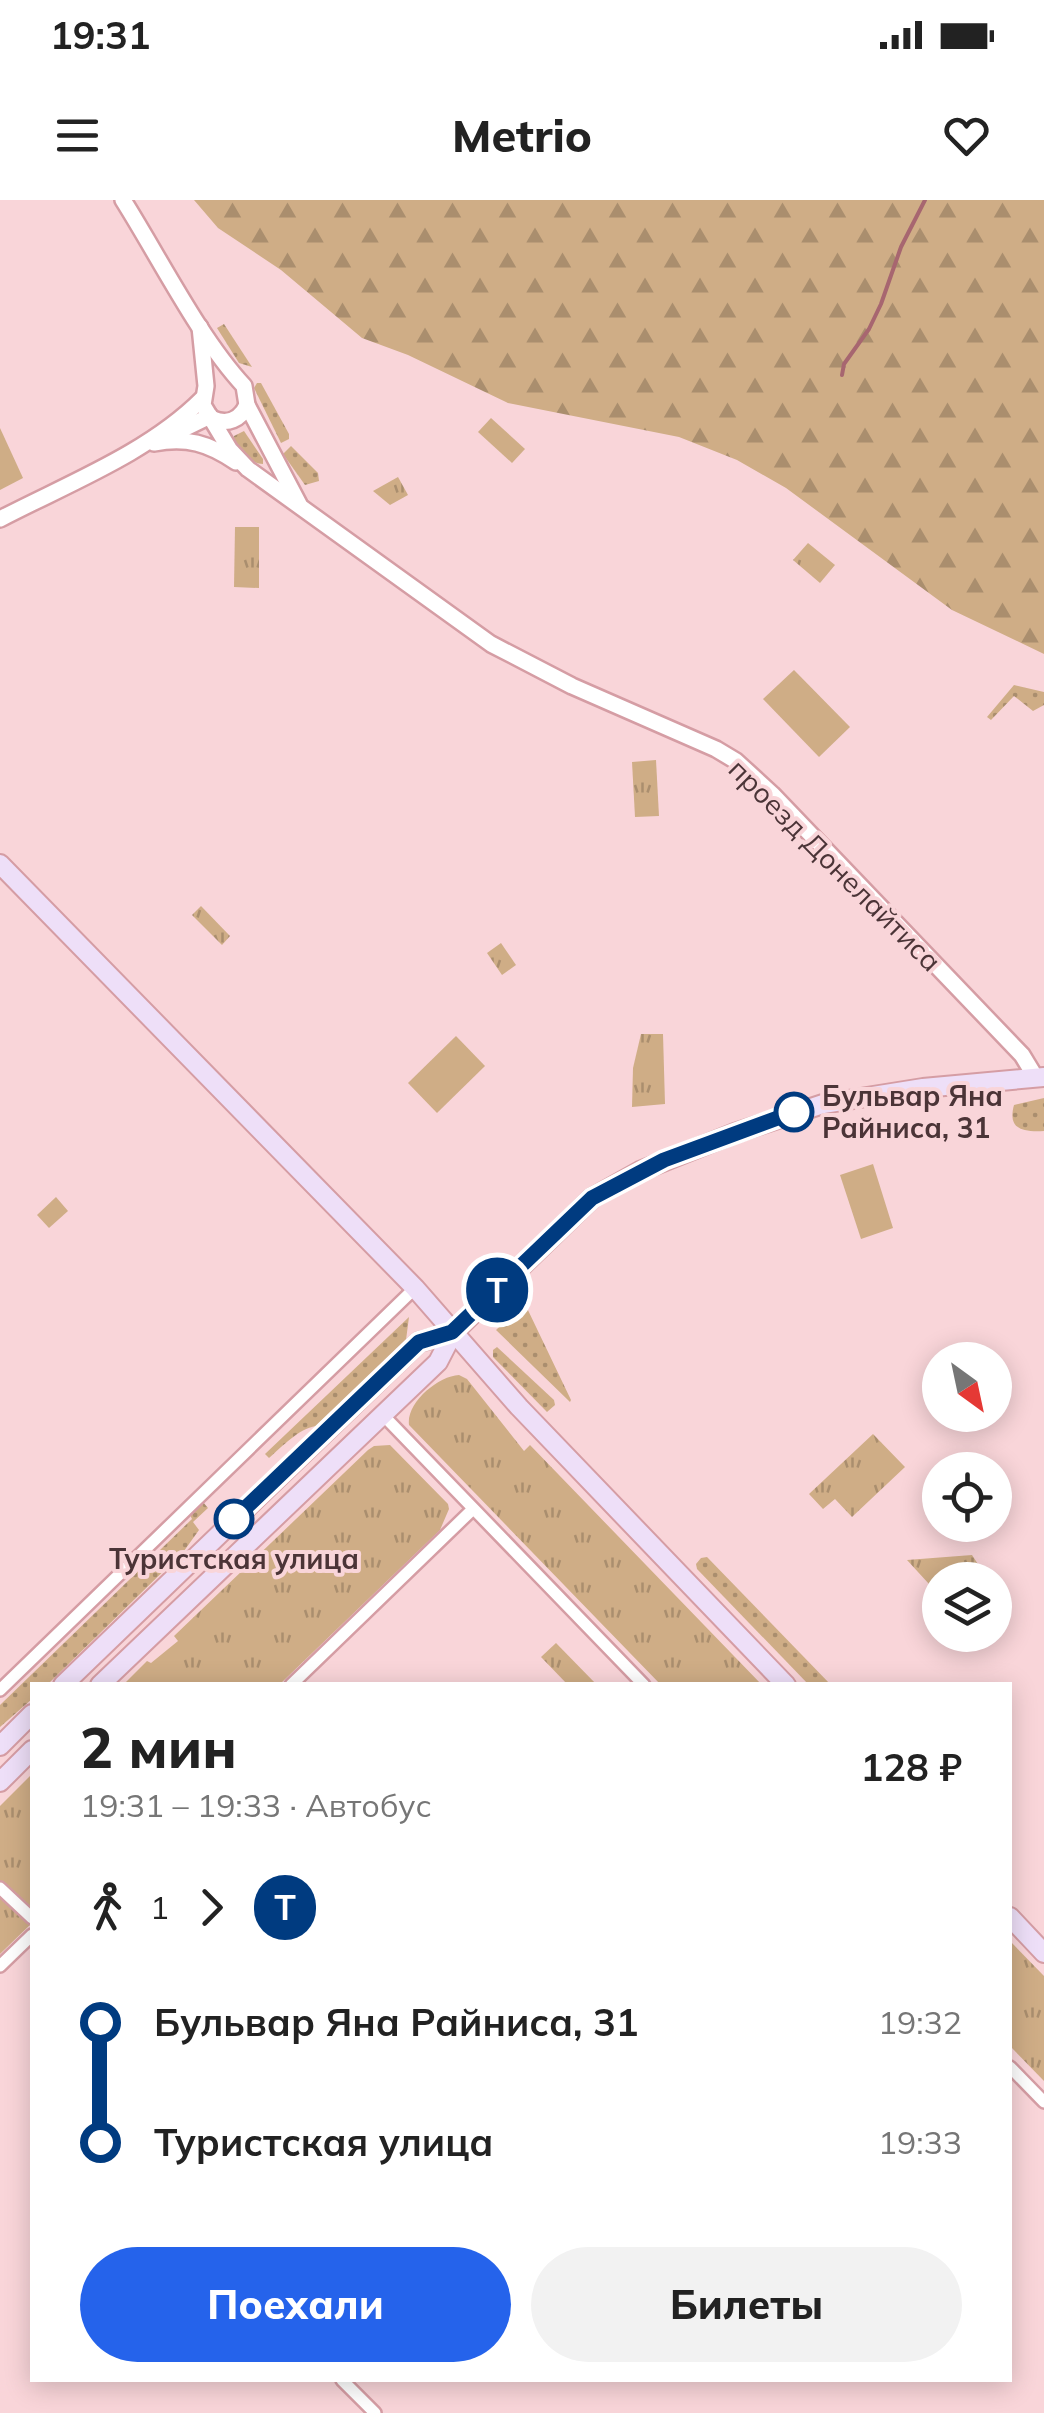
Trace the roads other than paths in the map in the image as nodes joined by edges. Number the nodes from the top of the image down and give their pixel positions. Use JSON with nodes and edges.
{"nodes":[{"id":1,"x":123,"y":200,"type":"edge"},
{"id":2,"x":200,"y":326,"type":"junction"},
{"id":3,"x":234,"y":378,"type":"junction"},
{"id":4,"x":204,"y":392,"type":"junction"},
{"id":5,"x":247,"y":405,"type":"junction"},
{"id":6,"x":212,"y":417,"type":"junction"},
{"id":7,"x":154,"y":443,"type":"junction"},
{"id":8,"x":122,"y":455,"type":"junction"},
{"id":9,"x":248,"y":469,"type":"junction"},
{"id":10,"x":298,"y":504,"type":"junction"},
{"id":11,"x":0,"y":519,"type":"edge"},
{"id":12,"x":0,"y":864,"type":"edge"},
{"id":13,"x":1040,"y":1077,"type":"edge"},
{"id":14,"x":415,"y":1288,"type":"junction"},
{"id":15,"x":452,"y":1332,"type":"junction"},
{"id":16,"x":382,"y":1414,"type":"junction"},
{"id":17,"x":473,"y":1508,"type":"junction"},
{"id":18,"x":65,"y":1682,"type":"edge"},
{"id":19,"x":103,"y":1682,"type":"edge"},
{"id":20,"x":294,"y":1682,"type":"edge"},
{"id":21,"x":641,"y":1682,"type":"edge"},
{"id":22,"x":783,"y":1682,"type":"edge"},
{"id":23,"x":0,"y":1690,"type":"edge"},
{"id":24,"x":30,"y":1716,"type":"edge"},
{"id":25,"x":1,"y":1742,"type":"edge"},
{"id":26,"x":30,"y":1752,"type":"edge"},
{"id":27,"x":0,"y":1782,"type":"edge"},
{"id":28,"x":0,"y":1888,"type":"edge"},
{"id":29,"x":30,"y":1916,"type":"edge"},
{"id":30,"x":1012,"y":1919,"type":"edge"},
{"id":31,"x":30,"y":1937,"type":"edge"},
{"id":32,"x":1044,"y":1953,"type":"edge"},
{"id":33,"x":0,"y":1966,"type":"edge"},
{"id":34,"x":1012,"y":2069,"type":"edge"},
{"id":35,"x":1044,"y":2102,"type":"edge"},
{"id":36,"x":344,"y":2382,"type":"edge"},
{"id":37,"x":374,"y":2413,"type":"edge"}],
"edges":[{"from":1,"to":2,"type":"street","name":"проезд Донелайтиса"},
{"from":2,"to":3,"type":"street","name":"проезд Донелайтиса"},
{"from":2,"to":4,"type":"street","name":"проезд Донелайтиса"},
{"from":3,"to":4,"type":"street"},
{"from":3,"to":5,"type":"street","name":"проезд Донелайтиса"},
{"from":4,"to":6,"type":"street","name":"проезд Донелайтиса"},
{"from":4,"to":8,"type":"street"},
{"from":5,"to":6,"type":"street"},
{"from":5,"to":10,"type":"street","name":"проезд Донелайтиса"},
{"from":6,"to":7,"type":"street"},
{"from":6,"to":9,"type":"street","name":"проезд Донелайтиса"},
{"from":7,"to":8,"type":"street"},
{"from":7,"to":9,"type":"street"},
{"from":8,"to":11,"type":"street"},
{"from":9,"to":10,"type":"street","name":"проезд Донелайтиса"},
{"from":10,"to":13,"type":"street","name":"проезд Донелайтиса"},
{"from":12,"to":14,"type":"main road"},
{"from":13,"to":15,"type":"main road"},
{"from":14,"to":15,"type":"main road"},
{"from":14,"to":23,"type":"street"},
{"from":15,"to":16,"type":"main road"},
{"from":15,"to":18,"type":"main road"},
{"from":15,"to":22,"type":"main road"},
{"from":16,"to":17,"type":"street"},
{"from":16,"to":19,"type":"main road"},
{"from":17,"to":20,"type":"street"},
{"from":17,"to":21,"type":"street"},
{"from":24,"to":25,"type":"main road"},
{"from":26,"to":27,"type":"main road"},
{"from":28,"to":29,"type":"street"},
{"from":30,"to":32,"type":"main road"},
{"from":31,"to":33,"type":"street"},
{"from":34,"to":35,"type":"street"},
{"from":36,"to":37,"type":"street"}]}
